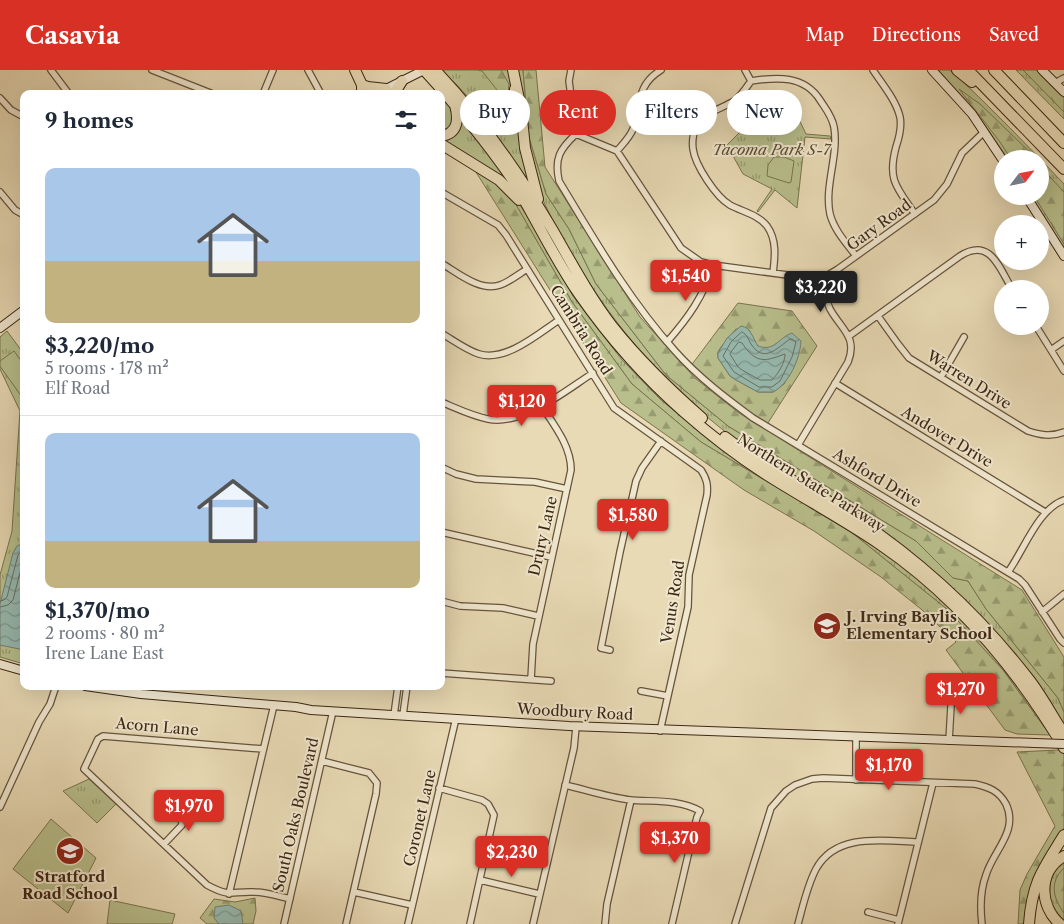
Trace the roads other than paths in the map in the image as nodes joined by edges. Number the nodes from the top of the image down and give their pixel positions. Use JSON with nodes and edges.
{"nodes":[{"id":1,"x":51,"y":70,"type":"edge"},
{"id":2,"x":152,"y":70,"type":"edge"},
{"id":3,"x":274,"y":70,"type":"edge"},
{"id":4,"x":308,"y":70,"type":"edge"},
{"id":5,"x":354,"y":70,"type":"edge"},
{"id":6,"x":435,"y":70,"type":"edge"},
{"id":7,"x":513,"y":70,"type":"edge"},
{"id":8,"x":571,"y":70,"type":"edge"},
{"id":9,"x":661,"y":70,"type":"edge"},
{"id":10,"x":745,"y":70,"type":"edge"},
{"id":11,"x":873,"y":70,"type":"edge"},
{"id":12,"x":932,"y":70,"type":"edge"},
{"id":13,"x":957,"y":70,"type":"edge"},
{"id":14,"x":968,"y":70,"type":"edge"},
{"id":15,"x":994,"y":70,"type":"edge"},
{"id":16,"x":1001,"y":70,"type":"edge"},
{"id":17,"x":1042,"y":70,"type":"edge"},
{"id":18,"x":419,"y":72,"type":"edge"},
{"id":19,"x":1064,"y":78,"type":"edge"},
{"id":20,"x":751,"y":80,"type":"junction"},
{"id":21,"x":402,"y":81,"type":"joint"},
{"id":22,"x":515,"y":83,"type":"junction"},
{"id":23,"x":1055,"y":83,"type":"junction"},
{"id":24,"x":448,"y":84,"type":"junction"},
{"id":25,"x":362,"y":89,"type":"edge"},
{"id":26,"x":66,"y":90,"type":"edge"},
{"id":27,"x":203,"y":90,"type":"edge"},
{"id":28,"x":265,"y":90,"type":"edge"},
{"id":29,"x":319,"y":90,"type":"edge"},
{"id":30,"x":378,"y":90,"type":"edge"},
{"id":31,"x":388,"y":90,"type":"edge"},
{"id":32,"x":439,"y":90,"type":"edge"},
{"id":33,"x":570,"y":90,"type":"edge"},
{"id":34,"x":1064,"y":92,"type":"edge"},
{"id":35,"x":445,"y":95,"type":"edge"},
{"id":36,"x":0,"y":98,"type":"edge"},
{"id":37,"x":455,"y":104,"type":"junction"},
{"id":38,"x":20,"y":115,"type":"edge"},
{"id":39,"x":1048,"y":126,"type":"junction"},
{"id":40,"x":984,"y":132,"type":"junction"},
{"id":41,"x":445,"y":135,"type":"edge"},
{"id":42,"x":575,"y":135,"type":"edge"},
{"id":43,"x":578,"y":135,"type":"edge"},
{"id":44,"x":1035,"y":137,"type":"junction"},
{"id":45,"x":1064,"y":142,"type":"edge"},
{"id":46,"x":445,"y":146,"type":"edge"},
{"id":47,"x":996,"y":150,"type":"edge"},
{"id":48,"x":617,"y":151,"type":"junction"},
{"id":49,"x":1064,"y":169,"type":"edge"},
{"id":50,"x":0,"y":192,"type":"edge"},
{"id":51,"x":445,"y":194,"type":"edge"},
{"id":52,"x":1032,"y":205,"type":"edge"},
{"id":53,"x":20,"y":213,"type":"edge"},
{"id":54,"x":915,"y":214,"type":"junction"},
{"id":55,"x":542,"y":223,"type":"junction"},
{"id":56,"x":856,"y":256,"type":"junction"},
{"id":57,"x":1064,"y":256,"type":"edge"},
{"id":58,"x":445,"y":265,"type":"edge"},
{"id":59,"x":713,"y":265,"type":"junction"},
{"id":60,"x":527,"y":269,"type":"junction"},
{"id":61,"x":774,"y":273,"type":"junction"},
{"id":62,"x":823,"y":278,"type":"junction"},
{"id":63,"x":1006,"y":280,"type":"edge"},
{"id":64,"x":20,"y":313,"type":"edge"},
{"id":65,"x":878,"y":316,"type":"junction"},
{"id":66,"x":559,"y":320,"type":"junction"},
{"id":67,"x":0,"y":328,"type":"edge"},
{"id":68,"x":445,"y":335,"type":"edge"},
{"id":69,"x":1042,"y":335,"type":"edge"},
{"id":70,"x":849,"y":336,"type":"junction"},
{"id":71,"x":964,"y":337,"type":"dead end"},
{"id":72,"x":1064,"y":341,"type":"edge"},
{"id":73,"x":667,"y":342,"type":"junction"},
{"id":74,"x":1051,"y":350,"type":"junction"},
{"id":75,"x":1064,"y":371,"type":"edge"},
{"id":76,"x":593,"y":374,"type":"junction"},
{"id":77,"x":941,"y":377,"type":"junction"},
{"id":78,"x":836,"y":383,"type":"junction"},
{"id":79,"x":445,"y":404,"type":"edge"},
{"id":80,"x":541,"y":405,"type":"junction"},
{"id":81,"x":1064,"y":432,"type":"edge"},
{"id":82,"x":660,"y":441,"type":"junction"},
{"id":83,"x":798,"y":445,"type":"junction"},
{"id":84,"x":445,"y":470,"type":"edge"},
{"id":85,"x":706,"y":477,"type":"joint"},
{"id":86,"x":567,"y":489,"type":"junction"},
{"id":87,"x":1064,"y":500,"type":"edge"},
{"id":88,"x":1045,"y":512,"type":"junction"},
{"id":89,"x":445,"y":533,"type":"edge"},
{"id":90,"x":551,"y":557,"type":"junction"},
{"id":91,"x":1008,"y":572,"type":"junction"},
{"id":92,"x":1064,"y":594,"type":"edge"},
{"id":93,"x":445,"y":602,"type":"edge"},
{"id":94,"x":1042,"y":612,"type":"junction"},
{"id":95,"x":538,"y":616,"type":"junction"},
{"id":96,"x":1064,"y":643,"type":"edge"},
{"id":97,"x":610,"y":650,"type":"dead end"},
{"id":98,"x":0,"y":664,"type":"edge"},
{"id":99,"x":20,"y":669,"type":"edge"},
{"id":100,"x":445,"y":673,"type":"edge"},
{"id":101,"x":530,"y":679,"type":"junction"},
{"id":102,"x":551,"y":681,"type":"dead end"},
{"id":103,"x":952,"y":688,"type":"dead end"},
{"id":104,"x":55,"y":690,"type":"edge"},
{"id":105,"x":118,"y":690,"type":"edge"},
{"id":106,"x":397,"y":690,"type":"edge"},
{"id":107,"x":406,"y":690,"type":"edge"},
{"id":108,"x":640,"y":691,"type":"dead end"},
{"id":109,"x":668,"y":696,"type":"junction"},
{"id":110,"x":274,"y":705,"type":"junction"},
{"id":111,"x":333,"y":711,"type":"junction"},
{"id":112,"x":394,"y":715,"type":"junction"},
{"id":113,"x":403,"y":715,"type":"junction"},
{"id":114,"x":456,"y":718,"type":"junction"},
{"id":115,"x":576,"y":726,"type":"junction"},
{"id":116,"x":660,"y":730,"type":"junction"},
{"id":117,"x":1064,"y":734,"type":"edge"},
{"id":118,"x":856,"y":737,"type":"junction"},
{"id":119,"x":950,"y":741,"type":"junction"},
{"id":120,"x":1064,"y":744,"type":"edge"},
{"id":121,"x":1064,"y":748,"type":"edge"},
{"id":122,"x":263,"y":749,"type":"junction"},
{"id":123,"x":322,"y":761,"type":"junction"},
{"id":124,"x":856,"y":780,"type":"junction"},
{"id":125,"x":933,"y":783,"type":"junction"},
{"id":126,"x":565,"y":786,"type":"junction"},
{"id":127,"x":440,"y":788,"type":"junction"},
{"id":128,"x":631,"y":800,"type":"junction"},
{"id":129,"x":0,"y":807,"type":"edge"},
{"id":130,"x":180,"y":808,"type":"dead end"},
{"id":131,"x":1064,"y":835,"type":"edge"},
{"id":132,"x":918,"y":842,"type":"junction"},
{"id":133,"x":164,"y":844,"type":"junction"},
{"id":134,"x":1064,"y":856,"type":"edge"},
{"id":135,"x":480,"y":880,"type":"junction"},
{"id":136,"x":354,"y":892,"type":"junction"},
{"id":137,"x":229,"y":894,"type":"junction"},
{"id":138,"x":540,"y":894,"type":"junction"},
{"id":139,"x":290,"y":899,"type":"junction"},
{"id":140,"x":412,"y":905,"type":"junction"},
{"id":141,"x":868,"y":912,"type":"dead end"},
{"id":142,"x":899,"y":922,"type":"edge"},
{"id":143,"x":284,"y":924,"type":"edge"},
{"id":144,"x":346,"y":924,"type":"edge"},
{"id":145,"x":408,"y":924,"type":"edge"},
{"id":146,"x":470,"y":924,"type":"edge"},
{"id":147,"x":533,"y":924,"type":"edge"},
{"id":148,"x":605,"y":924,"type":"edge"},
{"id":149,"x":672,"y":924,"type":"edge"},
{"id":150,"x":735,"y":924,"type":"edge"},
{"id":151,"x":798,"y":924,"type":"edge"},
{"id":152,"x":982,"y":924,"type":"edge"},
{"id":153,"x":1029,"y":924,"type":"edge"},
{"id":154,"x":1060,"y":924,"type":"edge"}],
"edges":[{"from":1,"to":26,"type":"street"},
{"from":2,"to":27,"type":"street"},
{"from":3,"to":28,"type":"street"},
{"from":4,"to":29,"type":"street"},
{"from":5,"to":25,"type":"highway"},
{"from":6,"to":24,"type":"highway","name":"Northern State Parkway"},
{"from":7,"to":22,"type":"highway"},
{"from":8,"to":33,"type":"street"},
{"from":9,"to":48,"type":"street"},
{"from":10,"to":20,"type":"street"},
{"from":11,"to":54,"type":"street"},
{"from":12,"to":40,"type":"main road"},
{"from":13,"to":44,"type":"highway"},
{"from":14,"to":44,"type":"highway"},
{"from":15,"to":39,"type":"highway"},
{"from":16,"to":39,"type":"highway"},
{"from":17,"to":23,"type":"main road"},
{"from":18,"to":21,"type":"main road"},
{"from":18,"to":32,"type":"highway","name":"Northern State Parkway"},
{"from":19,"to":23,"type":"street"},
{"from":20,"to":56,"type":"street"},
{"from":20,"to":61,"type":"street"},
{"from":21,"to":31,"type":"highway"},
{"from":22,"to":24,"type":"highway"},
{"from":22,"to":55,"type":"highway"},
{"from":23,"to":34,"type":"main road"},
{"from":24,"to":55,"type":"highway","name":"Northern State Parkway"},
{"from":25,"to":30,"type":"highway"},
{"from":35,"to":37,"type":"highway","name":"Northern State Parkway"},
{"from":36,"to":38,"type":"street"},
{"from":37,"to":41,"type":"highway"},
{"from":37,"to":55,"type":"highway","name":"Northern State Parkway"},
{"from":39,"to":45,"type":"highway"},
{"from":40,"to":47,"type":"main road"},
{"from":40,"to":54,"type":"street","name":"Gary Road"},
{"from":42,"to":73,"type":"street","name":"Ashford Drive"},
{"from":43,"to":48,"type":"street"},
{"from":44,"to":49,"type":"highway"},
{"from":46,"to":55,"type":"highway"},
{"from":48,"to":59,"type":"street"},
{"from":50,"to":53,"type":"street"},
{"from":51,"to":60,"type":"street","name":"Cambria Road"},
{"from":52,"to":57,"type":"main road"},
{"from":54,"to":56,"type":"street","name":"Gary Road"},
{"from":55,"to":117,"type":"highway","name":"Northern State Parkway"},
{"from":55,"to":121,"type":"highway","name":"Northern State Parkway"},
{"from":56,"to":62,"type":"street","name":"Gary Road"},
{"from":58,"to":60,"type":"street"},
{"from":59,"to":61,"type":"street"},
{"from":59,"to":73,"type":"street"},
{"from":60,"to":66,"type":"street","name":"Cambria Road"},
{"from":61,"to":62,"type":"street"},
{"from":62,"to":70,"type":"street"},
{"from":63,"to":65,"type":"street"},
{"from":64,"to":67,"type":"main road"},
{"from":65,"to":70,"type":"street"},
{"from":65,"to":77,"type":"street","name":"Warren Drive"},
{"from":66,"to":68,"type":"street"},
{"from":66,"to":76,"type":"street","name":"Cambria Road"},
{"from":69,"to":74,"type":"street"},
{"from":70,"to":78,"type":"street"},
{"from":71,"to":77,"type":"street"},
{"from":72,"to":74,"type":"street"},
{"from":73,"to":83,"type":"street","name":"Ashford Drive"},
{"from":74,"to":75,"type":"street"},
{"from":76,"to":80,"type":"street"},
{"from":76,"to":82,"type":"street","name":"Cambria Road"},
{"from":77,"to":81,"type":"street","name":"Warren Drive"},
{"from":78,"to":83,"type":"street"},
{"from":78,"to":88,"type":"street","name":"Andover Drive"},
{"from":79,"to":80,"type":"street"},
{"from":80,"to":86,"type":"street","name":"Drury Lane"},
{"from":82,"to":85,"type":"street","name":"Cambria Road"},
{"from":82,"to":97,"type":"street"},
{"from":83,"to":91,"type":"street","name":"Ashford Drive"},
{"from":84,"to":86,"type":"street"},
{"from":85,"to":109,"type":"street","name":"Venus Road"},
{"from":86,"to":90,"type":"street","name":"Drury Lane"},
{"from":87,"to":88,"type":"street"},
{"from":88,"to":91,"type":"street"},
{"from":89,"to":90,"type":"street"},
{"from":90,"to":95,"type":"street","name":"Drury Lane"},
{"from":91,"to":94,"type":"street","name":"Ashford Drive"},
{"from":92,"to":94,"type":"street"},
{"from":93,"to":95,"type":"street"},
{"from":94,"to":96,"type":"street","name":"Ashford Drive"},
{"from":95,"to":101,"type":"street","name":"Drury Lane"},
{"from":98,"to":99,"type":"main road"},
{"from":100,"to":101,"type":"street"},
{"from":101,"to":102,"type":"street"},
{"from":103,"to":119,"type":"street"},
{"from":104,"to":129,"type":"street"},
{"from":105,"to":110,"type":"main road","name":"Woodbury Road"},
{"from":106,"to":112,"type":"street"},
{"from":107,"to":113,"type":"street"},
{"from":108,"to":109,"type":"street"},
{"from":109,"to":116,"type":"street","name":"Venus Road"},
{"from":110,"to":111,"type":"main road","name":"Woodbury Road"},
{"from":110,"to":122,"type":"street"},
{"from":111,"to":112,"type":"main road","name":"Woodbury Road"},
{"from":111,"to":123,"type":"street","name":"South Oaks Boulevard"},
{"from":112,"to":113,"type":"main road","name":"Woodbury Road"},
{"from":113,"to":114,"type":"main road","name":"Woodbury Road"},
{"from":114,"to":115,"type":"main road","name":"Woodbury Road"},
{"from":114,"to":127,"type":"street","name":"Coronet Lane"},
{"from":115,"to":116,"type":"main road","name":"Woodbury Road"},
{"from":115,"to":126,"type":"street"},
{"from":116,"to":118,"type":"main road","name":"Woodbury Road"},
{"from":118,"to":119,"type":"main road","name":"Woodbury Road"},
{"from":118,"to":124,"type":"street"},
{"from":119,"to":120,"type":"main road","name":"Woodbury Road","bridge":true},
{"from":122,"to":133,"type":"street","name":"Acorn Lane"},
{"from":122,"to":137,"type":"street"},
{"from":123,"to":136,"type":"street"},
{"from":123,"to":139,"type":"street","name":"South Oaks Boulevard"},
{"from":124,"to":125,"type":"street"},
{"from":124,"to":150,"type":"street"},
{"from":125,"to":132,"type":"street"},
{"from":125,"to":152,"type":"street"},
{"from":126,"to":128,"type":"street"},
{"from":126,"to":138,"type":"street"},
{"from":127,"to":135,"type":"street"},
{"from":127,"to":140,"type":"street","name":"Coronet Lane"},
{"from":128,"to":148,"type":"street"},
{"from":128,"to":149,"type":"street"},
{"from":130,"to":133,"type":"street"},
{"from":131,"to":153,"type":"highway"},
{"from":132,"to":142,"type":"street"},
{"from":132,"to":151,"type":"street"},
{"from":133,"to":137,"type":"street","name":"Acorn Lane"},
{"from":134,"to":154,"type":"highway"},
{"from":135,"to":138,"type":"street"},
{"from":135,"to":146,"type":"street"},
{"from":136,"to":140,"type":"street"},
{"from":136,"to":144,"type":"street"},
{"from":137,"to":139,"type":"street","name":"Acorn Lane"},
{"from":138,"to":147,"type":"street"},
{"from":139,"to":143,"type":"street","name":"South Oaks Boulevard"},
{"from":140,"to":145,"type":"street","name":"Coronet Lane"},
{"from":141,"to":142,"type":"street"}]}
